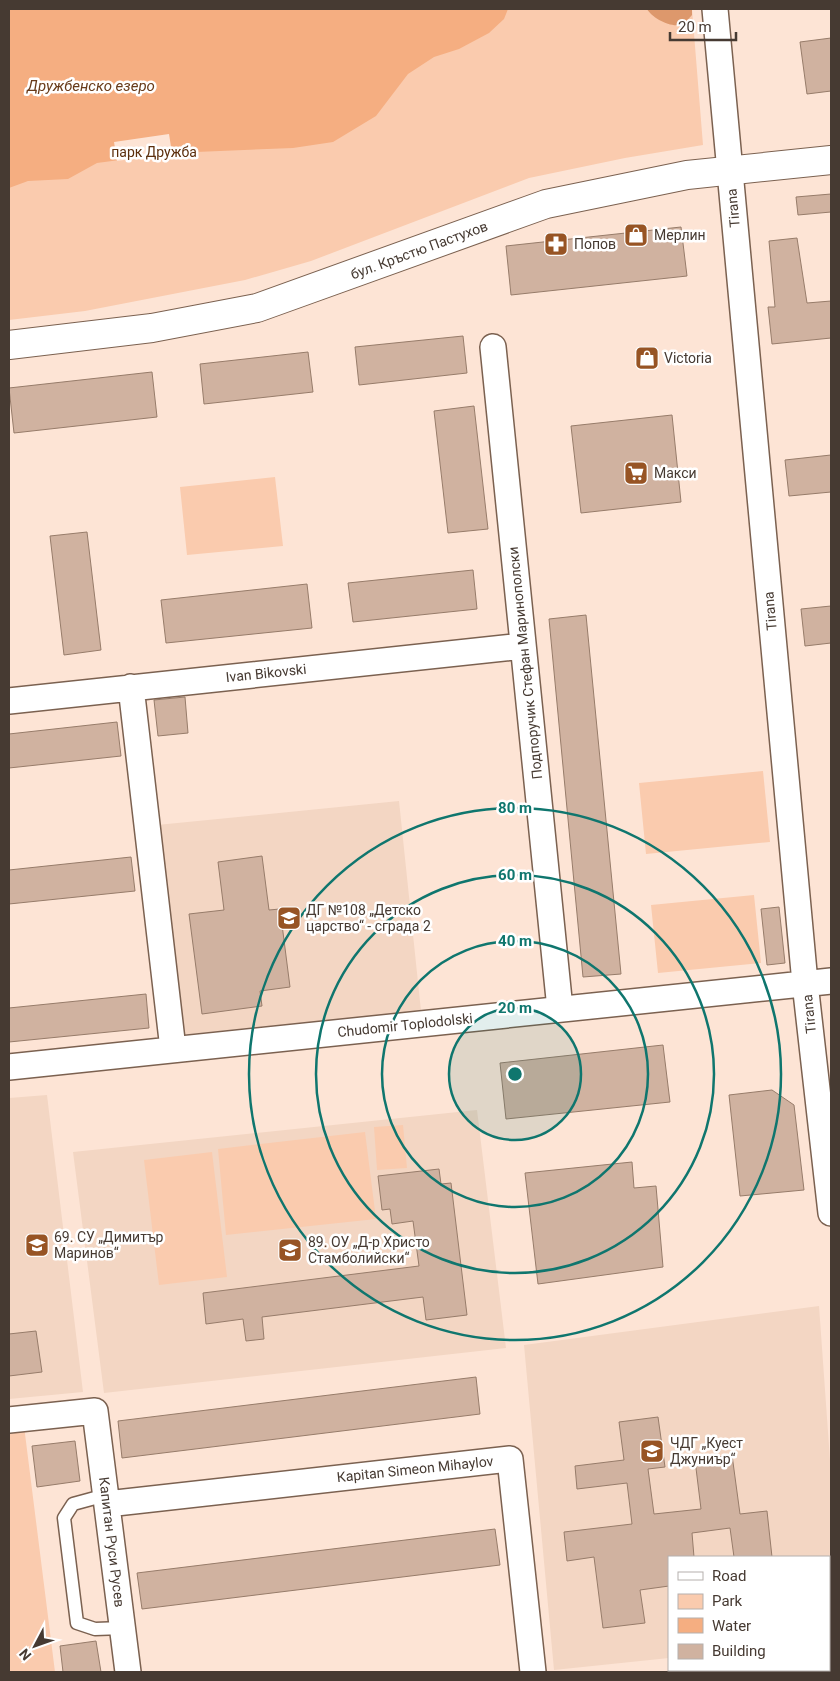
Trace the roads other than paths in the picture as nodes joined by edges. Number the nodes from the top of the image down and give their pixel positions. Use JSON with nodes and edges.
{"nodes":[{"id":1,"x":715,"y":9,"type":"edge"},
{"id":2,"x":831,"y":160,"type":"edge"},
{"id":3,"x":730,"y":170,"type":"junction"},
{"id":4,"x":9,"y":344,"type":"edge"},
{"id":5,"x":493,"y":347,"type":"dead end"},
{"id":6,"x":523,"y":646,"type":"junction"},
{"id":7,"x":131,"y":687,"type":"junction"},
{"id":8,"x":9,"y":701,"type":"edge"},
{"id":9,"x":831,"y":981,"type":"edge"},
{"id":10,"x":805,"y":983,"type":"junction"},
{"id":11,"x":560,"y":1009,"type":"junction"},
{"id":12,"x":173,"y":1049,"type":"junction"},
{"id":13,"x":9,"y":1067,"type":"edge"},
{"id":14,"x":831,"y":1213,"type":"edge"},
{"id":15,"x":9,"y":1420,"type":"edge"},
{"id":16,"x":107,"y":1500,"type":"junction"},
{"id":17,"x":122,"y":1628,"type":"junction"},
{"id":18,"x":128,"y":1672,"type":"edge"},
{"id":19,"x":533,"y":1672,"type":"edge"}],
"edges":[{"from":1,"to":3,"type":"street","name":"Tirana"},
{"from":2,"to":3,"type":"street","name":"бул. Кръстю Пастухов"},
{"from":3,"to":4,"type":"street","name":"бул. Кръстю Пастухов"},
{"from":3,"to":10,"type":"street","name":"Tirana"},
{"from":5,"to":6,"type":"street","name":"Подпоручик Стефан Маринополски"},
{"from":6,"to":7,"type":"street","name":"Ivan Bikovski"},
{"from":6,"to":11,"type":"street","name":"Подпоручик Стефан Маринополски"},
{"from":7,"to":8,"type":"street","name":"Ivan Bikovski"},
{"from":7,"to":12,"type":"street"},
{"from":9,"to":10,"type":"street","name":"Chudomir Toplodolski"},
{"from":10,"to":11,"type":"street","name":"Chudomir Toplodolski"},
{"from":10,"to":14,"type":"street","name":"Tirana"},
{"from":11,"to":12,"type":"street","name":"Chudomir Toplodolski"},
{"from":12,"to":13,"type":"street","name":"Chudomir Toplodolski"},
{"from":15,"to":16,"type":"street","name":"Капитан Руси Русев"},
{"from":16,"to":17,"type":"street","name":"Капитан Руси Русев"},
{"from":16,"to":17,"type":"lane"},
{"from":16,"to":19,"type":"street","name":"Кapitan Simeon Mihaylov"},
{"from":17,"to":18,"type":"street","name":"Капитан Руси Русев"}]}
